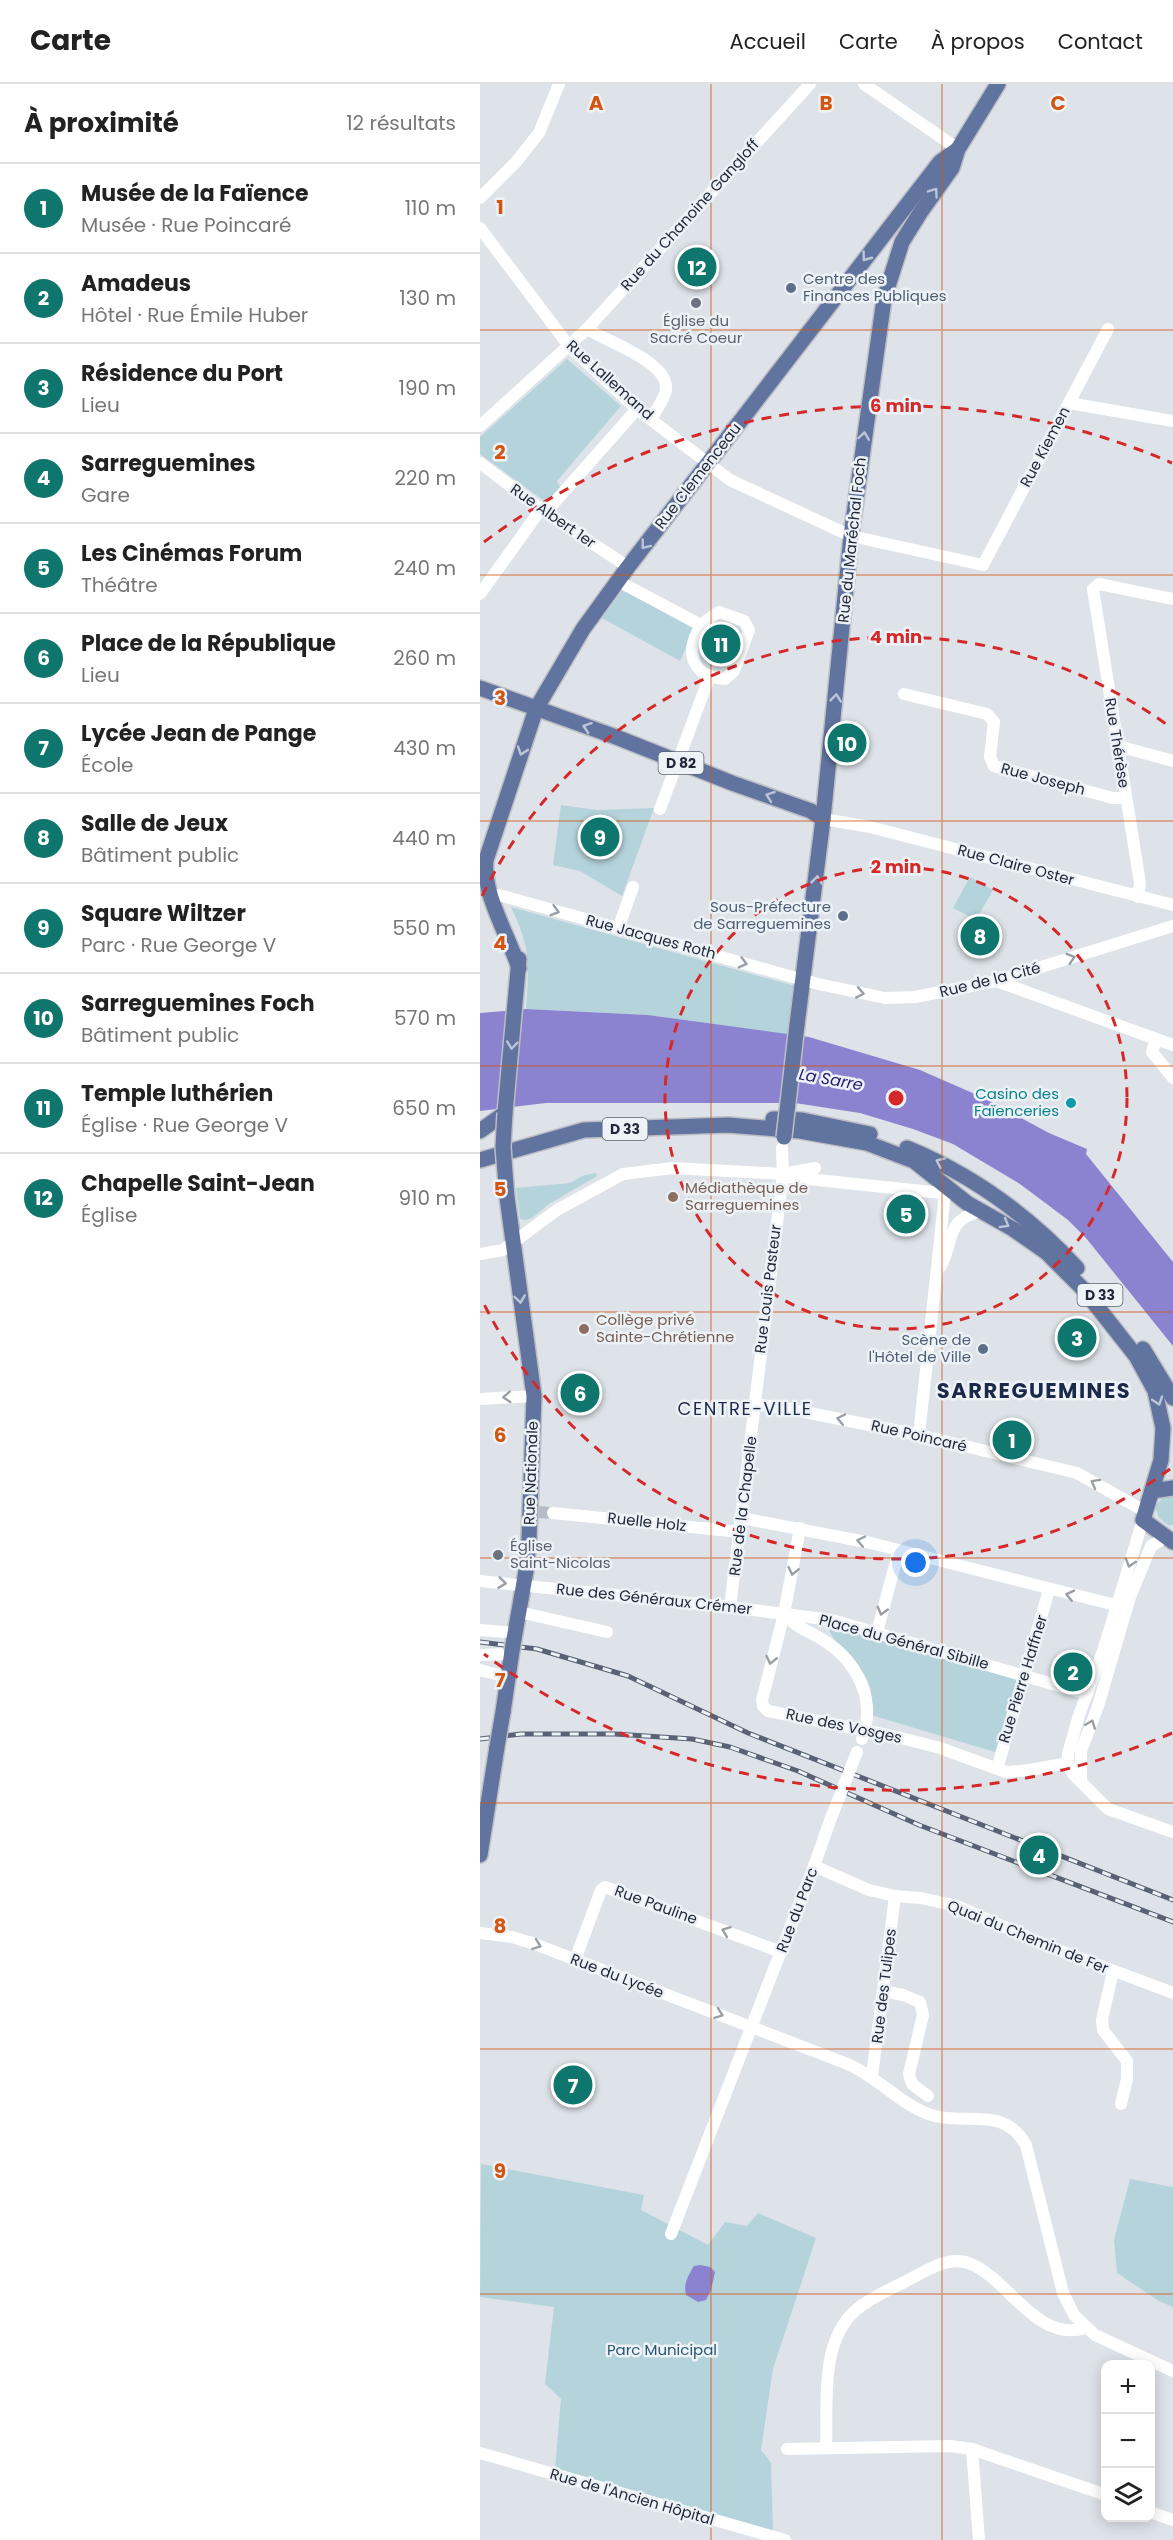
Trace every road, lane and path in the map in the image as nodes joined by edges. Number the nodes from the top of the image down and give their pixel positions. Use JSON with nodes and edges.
{"nodes":[{"id":1,"x":559,"y":84,"type":"edge"},
{"id":2,"x":810,"y":84,"type":"edge"},
{"id":3,"x":864,"y":84,"type":"edge"},
{"id":4,"x":998,"y":84,"type":"edge"},
{"id":5,"x":958,"y":149,"type":"junction"},
{"id":6,"x":480,"y":198,"type":"edge"},
{"id":7,"x":914,"y":208,"type":"junction"},
{"id":8,"x":890,"y":225,"type":"junction"},
{"id":9,"x":480,"y":228,"type":"edge"},
{"id":10,"x":908,"y":234,"type":"junction"},
{"id":11,"x":587,"y":329,"type":"junction"},
{"id":12,"x":1108,"y":329,"type":"dead end"},
{"id":13,"x":569,"y":346,"type":"junction"},
{"id":14,"x":1069,"y":403,"type":"junction"},
{"id":15,"x":637,"y":409,"type":"junction"},
{"id":16,"x":651,"y":419,"type":"junction"},
{"id":17,"x":1173,"y":421,"type":"edge"},
{"id":18,"x":480,"y":426,"type":"edge"},
{"id":19,"x":708,"y":463,"type":"junction"},
{"id":20,"x":480,"y":464,"type":"edge"},
{"id":21,"x":543,"y":511,"type":"junction"},
{"id":22,"x":851,"y":536,"type":"junction"},
{"id":23,"x":982,"y":565,"type":"joint"},
{"id":24,"x":628,"y":567,"type":"junction"},
{"id":25,"x":618,"y":581,"type":"junction"},
{"id":26,"x":480,"y":594,"type":"edge"},
{"id":27,"x":1173,"y":599,"type":"edge"},
{"id":28,"x":701,"y":625,"type":"junction"},
{"id":29,"x":709,"y":678,"type":"junction"},
{"id":30,"x":480,"y":688,"type":"edge"},
{"id":31,"x":904,"y":694,"type":"dead end"},
{"id":32,"x":536,"y":710,"type":"junction"},
{"id":33,"x":1118,"y":746,"type":"junction"},
{"id":34,"x":677,"y":761,"type":"junction"},
{"id":35,"x":1173,"y":761,"type":"edge"},
{"id":36,"x":1125,"y":798,"type":"junction"},
{"id":37,"x":660,"y":809,"type":"dead end"},
{"id":38,"x":823,"y":819,"type":"junction"},
{"id":39,"x":495,"y":836,"type":"junction"},
{"id":40,"x":482,"y":876,"type":"edge"},
{"id":41,"x":633,"y":887,"type":"dead end"},
{"id":42,"x":490,"y":895,"type":"edge"},
{"id":43,"x":1138,"y":897,"type":"junction"},
{"id":44,"x":1173,"y":905,"type":"edge"},
{"id":45,"x":1173,"y":926,"type":"edge"},
{"id":46,"x":618,"y":929,"type":"junction"},
{"id":47,"x":804,"y":979,"type":"junction"},
{"id":48,"x":996,"y":981,"type":"junction"},
{"id":49,"x":1156,"y":1039,"type":"junction"},
{"id":50,"x":1173,"y":1045,"type":"edge"},
{"id":51,"x":1173,"y":1078,"type":"edge"},
{"id":52,"x":505,"y":1113,"type":"junction"},
{"id":53,"x":480,"y":1131,"type":"edge"},
{"id":54,"x":783,"y":1143,"type":"joint"},
{"id":55,"x":480,"y":1150,"type":"edge"},
{"id":56,"x":480,"y":1160,"type":"edge"},
{"id":57,"x":815,"y":1168,"type":"dead end"},
{"id":58,"x":783,"y":1174,"type":"junction"},
{"id":59,"x":948,"y":1189,"type":"junction"},
{"id":60,"x":981,"y":1211,"type":"junction"},
{"id":61,"x":513,"y":1241,"type":"junction"},
{"id":62,"x":480,"y":1254,"type":"edge"},
{"id":63,"x":943,"y":1263,"type":"junction"},
{"id":64,"x":937,"y":1275,"type":"junction"},
{"id":65,"x":534,"y":1396,"type":"junction"},
{"id":66,"x":1173,"y":1398,"type":"edge"},
{"id":67,"x":480,"y":1399,"type":"edge"},
{"id":68,"x":754,"y":1404,"type":"junction"},
{"id":69,"x":919,"y":1436,"type":"junction"},
{"id":70,"x":1173,"y":1488,"type":"edge"},
{"id":71,"x":1152,"y":1491,"type":"junction"},
{"id":72,"x":553,"y":1513,"type":"tunnel mouth"},
{"id":73,"x":1144,"y":1516,"type":"junction"},
{"id":74,"x":742,"y":1518,"type":"junction"},
{"id":75,"x":800,"y":1528,"type":"junction"},
{"id":76,"x":740,"y":1532,"type":"junction"},
{"id":77,"x":1171,"y":1538,"type":"edge"},
{"id":78,"x":899,"y":1550,"type":"junction"},
{"id":79,"x":480,"y":1581,"type":"edge"},
{"id":80,"x":523,"y":1586,"type":"junction"},
{"id":81,"x":1049,"y":1590,"type":"junction"},
{"id":82,"x":730,"y":1606,"type":"junction"},
{"id":83,"x":1122,"y":1607,"type":"junction"},
{"id":84,"x":519,"y":1612,"type":"junction"},
{"id":85,"x":784,"y":1614,"type":"junction"},
{"id":86,"x":480,"y":1630,"type":"edge"},
{"id":87,"x":608,"y":1632,"type":"dead end"},
{"id":88,"x":877,"y":1632,"type":"junction"},
{"id":89,"x":513,"y":1644,"type":"junction"},
{"id":90,"x":480,"y":1655,"type":"edge"},
{"id":91,"x":480,"y":1670,"type":"edge"},
{"id":92,"x":1024,"y":1675,"type":"junction"},
{"id":93,"x":508,"y":1677,"type":"junction"},
{"id":94,"x":1102,"y":1685,"type":"junction"},
{"id":95,"x":1087,"y":1694,"type":"junction"},
{"id":96,"x":1068,"y":1763,"type":"junction"},
{"id":97,"x":997,"y":1769,"type":"junction"},
{"id":98,"x":1081,"y":1780,"type":"junction"},
{"id":99,"x":1173,"y":1832,"type":"edge"},
{"id":100,"x":480,"y":1855,"type":"edge"},
{"id":101,"x":814,"y":1866,"type":"junction"},
{"id":102,"x":895,"y":1896,"type":"junction"},
{"id":103,"x":480,"y":1933,"type":"edge"},
{"id":104,"x":781,"y":1952,"type":"junction"},
{"id":105,"x":575,"y":1960,"type":"junction"},
{"id":106,"x":1113,"y":1971,"type":"junction"},
{"id":107,"x":884,"y":1991,"type":"junction"},
{"id":108,"x":1173,"y":1993,"type":"edge"},
{"id":109,"x":752,"y":2026,"type":"junction"},
{"id":110,"x":872,"y":2076,"type":"junction"},
{"id":111,"x":928,"y":2096,"type":"dead end"},
{"id":112,"x":1121,"y":2104,"type":"dead end"},
{"id":113,"x":671,"y":2234,"type":"dead end"},
{"id":114,"x":1085,"y":2328,"type":"junction"},
{"id":115,"x":1173,"y":2371,"type":"edge"},
{"id":116,"x":826,"y":2448,"type":"junction"},
{"id":117,"x":972,"y":2449,"type":"junction"},
{"id":118,"x":787,"y":2450,"type":"dead end"},
{"id":119,"x":480,"y":2453,"type":"edge"},
{"id":120,"x":1101,"y":2494,"type":"edge"},
{"id":121,"x":1155,"y":2514,"type":"edge"},
{"id":122,"x":1173,"y":2520,"type":"edge"},
{"id":123,"x":785,"y":2540,"type":"edge"},
{"id":124,"x":979,"y":2540,"type":"edge"}],
"edges":[{"from":1,"to":6,"type":"street"},
{"from":2,"to":11,"type":"street","name":"Rue du Chanoine Gangloff"},
{"from":3,"to":5,"type":"street"},
{"from":4,"to":5,"type":"main road"},
{"from":5,"to":7,"type":"main road","name":"Rue Clemenceau"},
{"from":7,"to":8,"type":"main road","name":"Rue Clemenceau"},
{"from":7,"to":10,"type":"main road","name":"Rue du Maréchal Foch"},
{"from":8,"to":10,"type":"main road"},
{"from":8,"to":19,"type":"main road","name":"Rue Clemenceau","one_way":true},
{"from":9,"to":13,"type":"street","name":"Rue Lallemand"},
{"from":22,"to":10,"type":"main road","name":"Rue du Maréchal Foch","one_way":true},
{"from":11,"to":13,"type":"street","name":"Rue du Chanoine Gangloff"},
{"from":11,"to":16,"type":"street"},
{"from":12,"to":14,"type":"street","name":"Rue Kiemen"},
{"from":13,"to":15,"type":"street","name":"Rue Lallemand"},
{"from":13,"to":18,"type":"street","name":"Rue du Chanoine Gangloff"},
{"from":14,"to":17,"type":"street"},
{"from":14,"to":23,"type":"street","name":"Rue Kiemen"},
{"from":15,"to":16,"type":"street","name":"Rue Lallemand"},
{"from":15,"to":21,"type":"street"},
{"from":16,"to":19,"type":"street","name":"Rue Lallemand"},
{"from":19,"to":22,"type":"street","name":"Rue Lallemand"},
{"from":19,"to":24,"type":"main road","name":"Rue Clemenceau","one_way":true},
{"from":20,"to":21,"type":"street","name":"Rue Albert 1er"},
{"from":21,"to":24,"type":"street","name":"Rue Albert 1er"},
{"from":21,"to":26,"type":"street"},
{"from":22,"to":23,"type":"street","name":"Rue Lallemand"},
{"from":38,"to":22,"type":"main road","name":"Rue du Maréchal Foch","one_way":true},
{"from":24,"to":25,"type":"main road","name":"Rue Clemenceau"},
{"from":25,"to":28,"type":"street"},
{"from":25,"to":32,"type":"main road","name":"Rue Clemenceau"},
{"from":27,"to":33,"type":"street","name":"Rue Thérèse"},
{"from":28,"to":29,"type":"street"},
{"from":28,"to":29,"type":"street"},
{"from":29,"to":34,"type":"street"},
{"from":30,"to":32,"type":"main road","number":"D 82"},
{"from":31,"to":36,"type":"street","name":"Rue Joseph"},
{"from":34,"to":32,"type":"main road","number":"D 82","one_way":true},
{"from":32,"to":39,"type":"main road","name":"Rue Clemenceau","one_way":true},
{"from":33,"to":35,"type":"street"},
{"from":33,"to":36,"type":"street","name":"Rue Thérèse"},
{"from":34,"to":37,"type":"street"},
{"from":38,"to":34,"type":"main road","number":"D 82","one_way":true},
{"from":36,"to":43,"type":"street","name":"Rue Thérèse"},
{"from":38,"to":43,"type":"street","name":"Rue Claire Oster"},
{"from":47,"to":38,"type":"main road","name":"Rue du Maréchal Foch","one_way":true},
{"from":39,"to":40,"type":"main road","name":"Rue Clemenceau"},
{"from":39,"to":42,"type":"main road","name":"Rue Clemenceau"},
{"from":40,"to":42,"type":"main road","name":"Rue Clemenceau"},
{"from":41,"to":46,"type":"street"},
{"from":42,"to":46,"type":"street","name":"Rue Jacques Roth","one_way":true},
{"from":42,"to":52,"type":"main road","name":"Rue Clemenceau","one_way":true},
{"from":43,"to":44,"type":"street","name":"Rue Claire Oster"},
{"from":48,"to":45,"type":"street","name":"Rue de la Cité","one_way":true},
{"from":46,"to":47,"type":"street","name":"Rue Jacques Roth","one_way":true},
{"from":47,"to":48,"type":"street","name":"Rue de la Cité","one_way":true},
{"from":47,"to":54,"type":"main road","name":"Rue du Maréchal Foch","bridge":true},
{"from":48,"to":49,"type":"street"},
{"from":49,"to":50,"type":"street"},
{"from":49,"to":51,"type":"street"},
{"from":52,"to":53,"type":"main road"},
{"from":52,"to":61,"type":"main road","name":"Rue Clemenceau","bridge":true},
{"from":54,"to":58,"type":"street","name":"Rue Louis Pasteur"},
{"from":66,"to":55,"type":"main road","number":"D 33","one_way":true},
{"from":56,"to":59,"type":"main road","number":"D 33"},
{"from":57,"to":58,"type":"street"},
{"from":58,"to":59,"type":"street"},
{"from":58,"to":61,"type":"street"},
{"from":58,"to":68,"type":"street","name":"Rue Louis Pasteur"},
{"from":59,"to":60,"type":"main road","number":"D 33"},
{"from":59,"to":63,"type":"street"},
{"from":59,"to":64,"type":"street"},
{"from":60,"to":63,"type":"street"},
{"from":60,"to":71,"type":"main road","number":"D 33","one_way":true},
{"from":61,"to":62,"type":"street"},
{"from":61,"to":65,"type":"main road","name":"Rue Nationale","one_way":true},
{"from":63,"to":64,"type":"street"},
{"from":64,"to":69,"type":"street"},
{"from":65,"to":67,"type":"street","one_way":true},
{"from":65,"to":80,"type":"main road","name":"Rue Nationale"},
{"from":69,"to":68,"type":"street","name":"Rue Poincaré","one_way":true},
{"from":68,"to":74,"type":"street","name":"Rue de la Chapelle"},
{"from":73,"to":69,"type":"street","name":"Rue Poincaré","one_way":true},
{"from":70,"to":71,"type":"main road"},
{"from":71,"to":73,"type":"main road","number":"D 33"},
{"from":72,"to":76,"type":"street","name":"Ruelle Holz"},
{"from":73,"to":77,"type":"main road"},
{"from":73,"to":83,"type":"street","one_way":true},
{"from":74,"to":75,"type":"street"},
{"from":74,"to":76,"type":"street","name":"Rue de la Chapelle"},
{"from":78,"to":75,"type":"street","one_way":true},
{"from":75,"to":85,"type":"street","name":"Rue des Vosges","one_way":true},
{"from":76,"to":82,"type":"street","name":"Rue de la Chapelle"},
{"from":77,"to":83,"type":"street"},
{"from":78,"to":81,"type":"street"},
{"from":78,"to":88,"type":"street","one_way":true},
{"from":79,"to":80,"type":"street","name":"Rue des Généraux Crémer","one_way":true},
{"from":80,"to":82,"type":"street","name":"Rue des Généraux Crémer"},
{"from":80,"to":84,"type":"main road","name":"Rue Nationale"},
{"from":83,"to":81,"type":"street","one_way":true},
{"from":81,"to":92,"type":"street","name":"Rue Pierre Haffner"},
{"from":82,"to":85,"type":"street","name":"Rue des Généraux Crémer"},
{"from":83,"to":94,"type":"street"},
{"from":83,"to":95,"type":"street"},
{"from":84,"to":87,"type":"street"},
{"from":84,"to":89,"type":"main road","name":"Rue Nationale"},
{"from":85,"to":88,"type":"street","name":"Place du Général Sibille"},
{"from":85,"to":97,"type":"street","name":"Rue des Vosges","one_way":true},
{"from":85,"to":101,"type":"street","name":"Rue du Parc","bridge":true},
{"from":86,"to":89,"type":"street"},
{"from":88,"to":92,"type":"street","name":"Place du Général Sibille"},
{"from":89,"to":90,"type":"street"},
{"from":89,"to":93,"type":"main road","name":"Rue Nationale"},
{"from":91,"to":93,"type":"street"},
{"from":92,"to":95,"type":"street","name":"Place du Général Sibille"},
{"from":92,"to":97,"type":"street","name":"Rue Pierre Haffner"},
{"from":93,"to":100,"type":"main road","name":"Rue Nationale","bridge":true},
{"from":94,"to":95,"type":"street"},
{"from":98,"to":94,"type":"street","one_way":true},
{"from":95,"to":96,"type":"street"},
{"from":96,"to":97,"type":"street","name":"Rue des Vosges"},
{"from":96,"to":98,"type":"street"},
{"from":98,"to":99,"type":"street"},
{"from":101,"to":102,"type":"street","name":"Quai du Chemin de Fer"},
{"from":101,"to":104,"type":"street","name":"Rue du Parc"},
{"from":102,"to":106,"type":"street","name":"Quai du Chemin de Fer"},
{"from":102,"to":107,"type":"street","name":"Rue des Tulipes"},
{"from":103,"to":105,"type":"street","name":"Rue du Lycée","one_way":true},
{"from":104,"to":105,"type":"street","name":"Rue Pauline","one_way":true},
{"from":104,"to":109,"type":"street","name":"Rue du Parc"},
{"from":105,"to":109,"type":"street","name":"Rue du Lycée","one_way":true},
{"from":106,"to":108,"type":"street","name":"Quai du Chemin de Fer"},
{"from":106,"to":112,"type":"street"},
{"from":107,"to":110,"type":"street","name":"Rue des Tulipes"},
{"from":107,"to":111,"type":"street"},
{"from":109,"to":110,"type":"street","name":"Rue du Lycée"},
{"from":109,"to":113,"type":"street","name":"Rue du Parc"},
{"from":110,"to":114,"type":"street","name":"Rue du Lycée"},
{"from":114,"to":115,"type":"street"},
{"from":114,"to":116,"type":"street"},
{"from":116,"to":117,"type":"street"},
{"from":116,"to":118,"type":"street"},
{"from":117,"to":120,"type":"street"},
{"from":117,"to":124,"type":"street"},
{"from":119,"to":123,"type":"street","name":"Rue de l'Ancien Hôpital"},
{"from":121,"to":122,"type":"street"}]}
